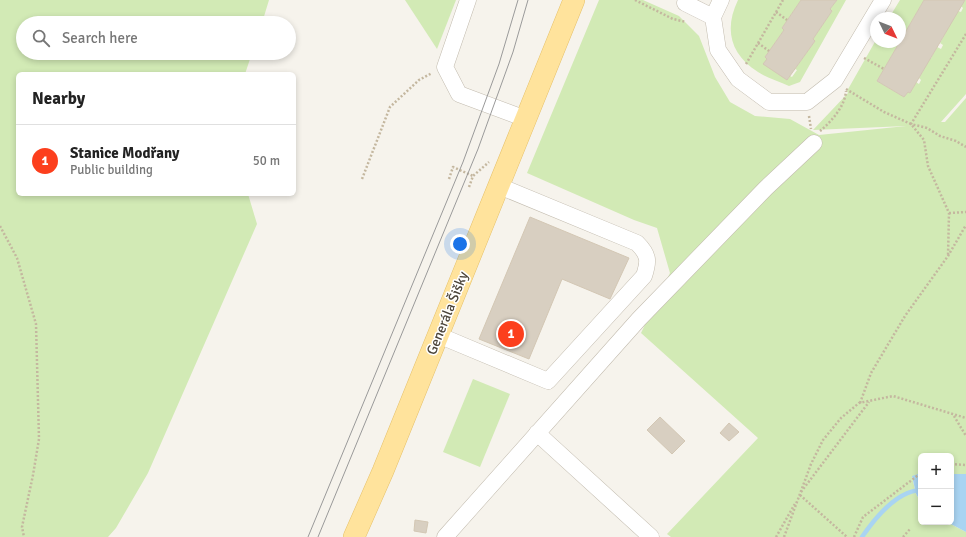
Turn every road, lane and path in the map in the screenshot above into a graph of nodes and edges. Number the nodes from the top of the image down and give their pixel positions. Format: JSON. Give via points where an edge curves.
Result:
{"nodes":[{"id":1,"x":468,"y":0,"type":"edge"},
{"id":2,"x":574,"y":0,"type":"edge"},
{"id":3,"x":635,"y":0,"type":"edge"},
{"id":4,"x":721,"y":0,"type":"edge"},
{"id":5,"x":783,"y":0,"type":"edge"},
{"id":6,"x":883,"y":0,"type":"edge"},
{"id":7,"x":685,"y":3,"type":"dead end"},
{"id":8,"x":776,"y":12,"type":"junction"},
{"id":9,"x":711,"y":17,"type":"junction"},
{"id":10,"x":787,"y":20,"type":"dead end"},
{"id":11,"x":966,"y":34,"type":"edge"},
{"id":12,"x":758,"y":43,"type":"junction"},
{"id":13,"x":769,"y":51,"type":"dead end"},
{"id":14,"x":864,"y":58,"type":"dead end"},
{"id":15,"x":445,"y":67,"type":"junction"},
{"id":16,"x":744,"y":68,"type":"dead end"},
{"id":17,"x":884,"y":69,"type":"dead end"},
{"id":18,"x":841,"y":84,"type":"junction"},
{"id":19,"x":807,"y":102,"type":"junction"},
{"id":20,"x":526,"y":119,"type":"junction"},
{"id":21,"x":911,"y":124,"type":"junction"},
{"id":22,"x":814,"y":143,"type":"junction"},
{"id":23,"x":966,"y":147,"type":"edge"},
{"id":24,"x":474,"y":176,"type":"dead end"},
{"id":25,"x":362,"y":179,"type":"dead end"},
{"id":26,"x":449,"y":179,"type":"dead end"},
{"id":27,"x":499,"y":186,"type":"junction"},
{"id":28,"x":966,"y":212,"type":"edge"},
{"id":29,"x":950,"y":214,"type":"junction"},
{"id":30,"x":966,"y":225,"type":"edge"},
{"id":31,"x":0,"y":226,"type":"edge"},
{"id":32,"x":948,"y":256,"type":"junction"},
{"id":33,"x":438,"y":335,"type":"junction"},
{"id":34,"x":869,"y":401,"type":"junction"},
{"id":35,"x":859,"y":404,"type":"junction"},
{"id":36,"x":954,"y":416,"type":"junction"},
{"id":37,"x":966,"y":418,"type":"edge"},
{"id":38,"x":537,"y":433,"type":"junction"},
{"id":39,"x":966,"y":436,"type":"edge"},
{"id":40,"x":954,"y":464,"type":"edge"},
{"id":41,"x":966,"y":465,"type":"edge"},
{"id":42,"x":918,"y":475,"type":"edge"},
{"id":43,"x":800,"y":495,"type":"junction"},
{"id":44,"x":910,"y":529,"type":"dead end"},
{"id":45,"x":24,"y":537,"type":"edge"},
{"id":46,"x":354,"y":537,"type":"edge"},
{"id":47,"x":445,"y":537,"type":"edge"},
{"id":48,"x":651,"y":537,"type":"edge"},
{"id":49,"x":776,"y":537,"type":"edge"},
{"id":50,"x":784,"y":537,"type":"edge"},
{"id":51,"x":847,"y":537,"type":"edge"},
{"id":52,"x":854,"y":537,"type":"edge"},
{"id":53,"x":903,"y":537,"type":"edge"}],
"edges":[{"from":1,"to":15,"type":"street"},
{"from":2,"to":20,"type":"main road","name":"Generála Šišky"},
{"from":3,"to":9,"type":"path","via":[[673,19],[693,24]]},
{"from":4,"to":9,"type":"street"},
{"from":5,"to":8,"type":"path"},
{"from":6,"to":18,"type":"street"},
{"from":7,"to":9,"type":"street"},
{"from":8,"to":10,"type":"path"},
{"from":8,"to":12,"type":"path"},
{"from":9,"to":19,"type":"street","via":[[718,50],[738,79],[769,102]]},
{"from":11,"to":21,"type":"path"},
{"from":12,"to":13,"type":"path"},
{"from":12,"to":16,"type":"path"},
{"from":14,"to":17,"type":"path"},
{"from":15,"to":20,"type":"street","via":[[459,94]]},
{"from":15,"to":25,"type":"path","via":[[419,80],[390,107]]},
{"from":18,"to":19,"type":"street"},
{"from":18,"to":21,"type":"path","via":[[884,112]]},
{"from":18,"to":22,"type":"path","via":[[846,96],[827,125],[818,132]]},
{"from":19,"to":22,"type":"path"},
{"from":20,"to":27,"type":"main road","name":"Generála Šišky"},
{"from":21,"to":23,"type":"path","via":[[956,140]]},
{"from":21,"to":29,"type":"path","via":[[924,140],[928,166]]},
{"from":22,"to":38,"type":"street","via":[[766,188],[638,319]]},
{"from":24,"to":26,"type":"path","via":[[453,167]]},
{"from":27,"to":33,"type":"main road","name":"Generála Šišky"},
{"from":27,"to":33,"type":"street","via":[[638,243],[645,251],[648,264],[644,276],[548,381]]},
{"from":28,"to":29,"type":"path"},
{"from":29,"to":32,"type":"path"},
{"from":30,"to":32,"type":"path"},
{"from":31,"to":45,"type":"path","via":[[16,258],[36,324],[39,438],[22,527]]},
{"from":32,"to":35,"type":"path","via":[[905,316],[874,366]]},
{"from":33,"to":46,"type":"main road","name":"Generála Šišky"},
{"from":34,"to":35,"type":"path"},
{"from":34,"to":36,"type":"path","via":[[893,396]]},
{"from":34,"to":43,"type":"path"},
{"from":35,"to":43,"type":"path","via":[[841,418],[823,440]]},
{"from":36,"to":37,"type":"path"},
{"from":36,"to":39,"type":"path"},
{"from":38,"to":47,"type":"street"},
{"from":38,"to":48,"type":"street"},
{"from":40,"to":41,"type":"path"},
{"from":42,"to":52,"type":"path","via":[[863,517]]},
{"from":43,"to":49,"type":"path"},
{"from":43,"to":50,"type":"path"},
{"from":43,"to":51,"type":"path"},
{"from":44,"to":53,"type":"path"}]}
